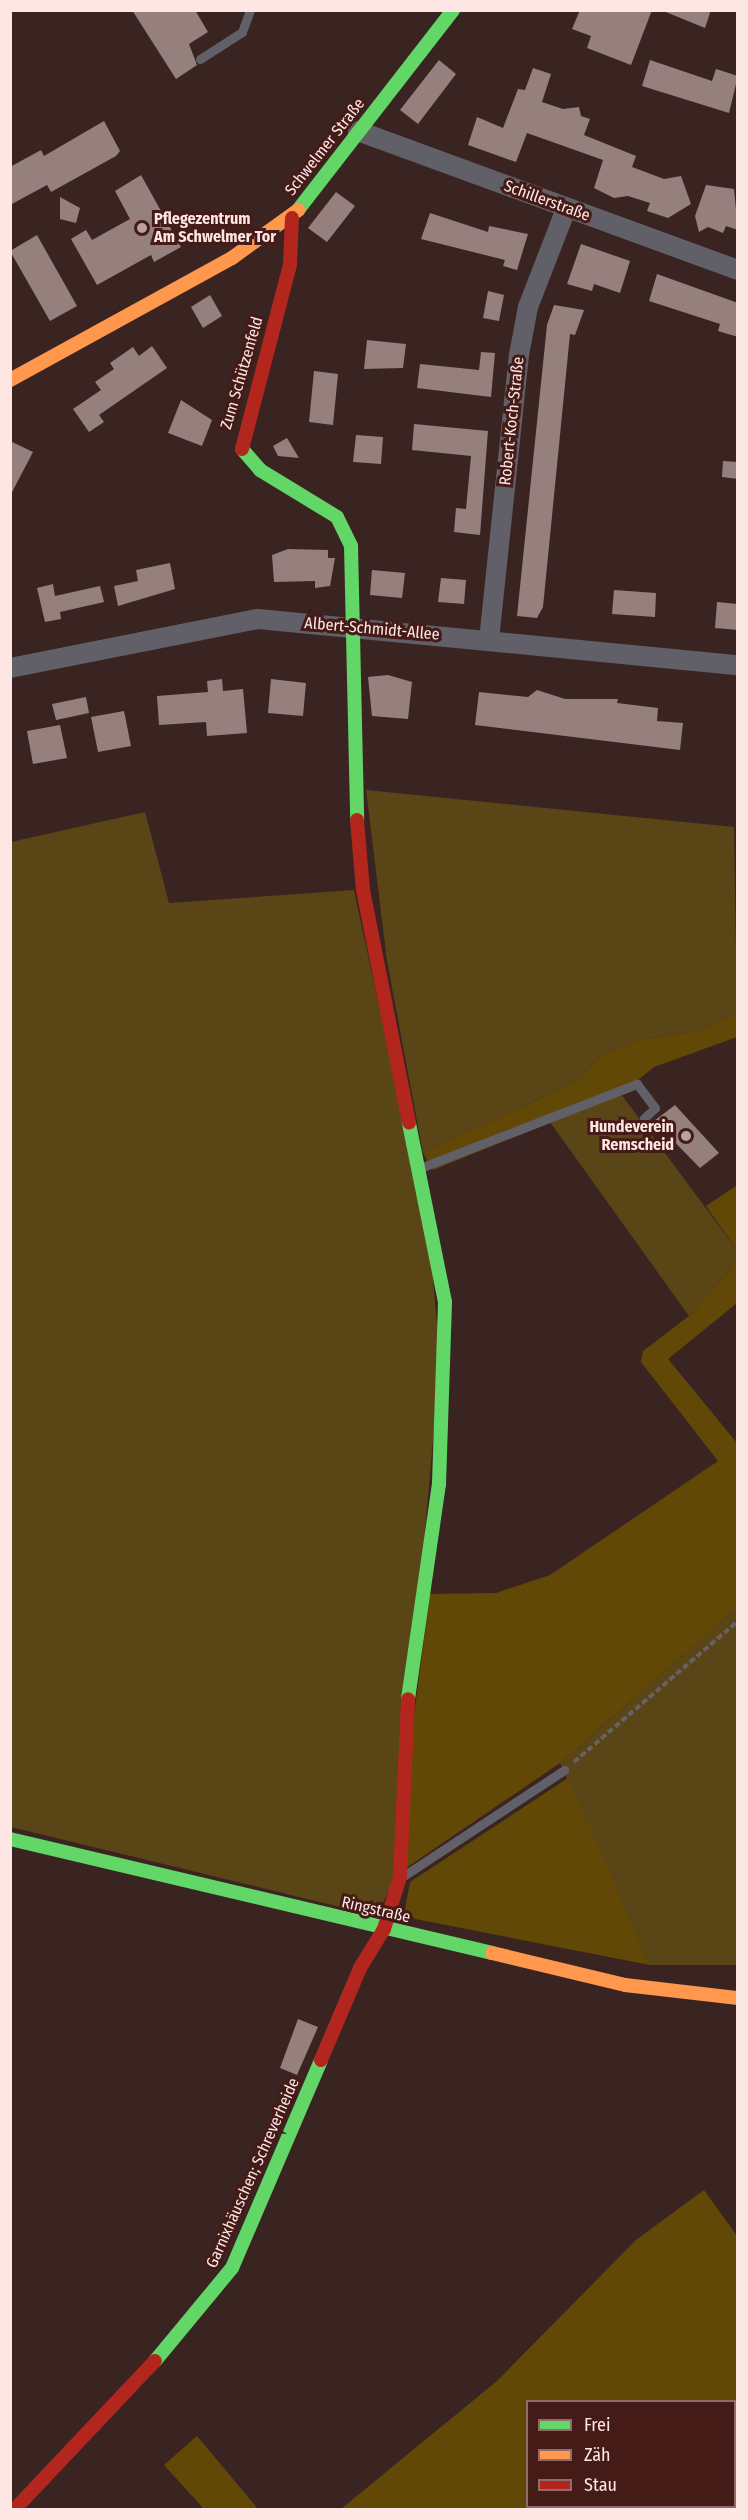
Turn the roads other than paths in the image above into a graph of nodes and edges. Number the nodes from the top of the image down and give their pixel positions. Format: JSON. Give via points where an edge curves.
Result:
{"nodes":[{"id":1,"x":250,"y":10,"type":"edge"},
{"id":2,"x":453,"y":10,"type":"edge"},
{"id":3,"x":200,"y":60,"type":"dead end"},
{"id":4,"x":358,"y":131,"type":"junction"},
{"id":5,"x":566,"y":209,"type":"junction"},
{"id":6,"x":292,"y":218,"type":"junction"},
{"id":7,"x":738,"y":270,"type":"edge"},
{"id":8,"x":10,"y":380,"type":"edge"},
{"id":9,"x":354,"y":628,"type":"junction"},
{"id":10,"x":489,"y":640,"type":"junction"},
{"id":11,"x":738,"y":664,"type":"edge"},
{"id":12,"x":10,"y":668,"type":"edge"},
{"id":13,"x":644,"y":1118,"type":"dead end"},
{"id":14,"x":418,"y":1169,"type":"junction"},
{"id":15,"x":564,"y":1770,"type":"road end"},
{"id":16,"x":10,"y":1839,"type":"edge"},
{"id":17,"x":400,"y":1877,"type":"junction"},
{"id":18,"x":384,"y":1929,"type":"junction"},
{"id":19,"x":738,"y":1998,"type":"edge"},
{"id":20,"x":15,"y":2510,"type":"edge"}],
"edges":[{"from":1,"to":3,"type":"lane","via":[[242,32]]},
{"from":2,"to":4,"type":"street","name":"Schwelmer Straße"},
{"from":4,"to":5,"type":"street","name":"Schillerstraße"},
{"from":4,"to":6,"type":"street","name":"Schwelmer Straße"},
{"from":5,"to":7,"type":"street","name":"Schillerstraße"},
{"from":5,"to":10,"type":"street","name":"Robert-Koch-Straße","via":[[528,307],[519,355]]},
{"from":6,"to":8,"type":"street","name":"Schwelmer Straße","via":[[232,258]]},
{"from":6,"to":9,"type":"street","name":"Zum Schützenfeld","via":[[290,265],[238,445],[260,470],[337,517],[351,546]]},
{"from":9,"to":10,"type":"street","name":"Albert-Schmidt-Allee"},
{"from":9,"to":12,"type":"street","name":"Albert-Schmidt-Allee","via":[[230,621]]},
{"from":9,"to":14,"type":"street","name":"Garnixhäuschen; Schreverheide","via":[[353,782],[363,890]]},
{"from":10,"to":11,"type":"street","name":"Albert-Schmidt-Allee"},
{"from":13,"to":14,"type":"lane","via":[[655,1108],[637,1084]]},
{"from":14,"to":17,"type":"street","name":"Garnixhäuschen; Schreverheide","via":[[441,1268],[445,1357],[439,1484],[405,1719]]},
{"from":15,"to":17,"type":"lane"},
{"from":16,"to":18,"type":"street","name":"Ringstraße"},
{"from":17,"to":18,"type":"street","name":"Garnixhäuschen; Schreverheide"},
{"from":18,"to":19,"type":"street","name":"Ringstraße","via":[[625,1985]]},
{"from":18,"to":20,"type":"street","name":"Garnixhäuschen; Schreverheide","via":[[360,1968],[232,2268],[194,2320]]}]}
